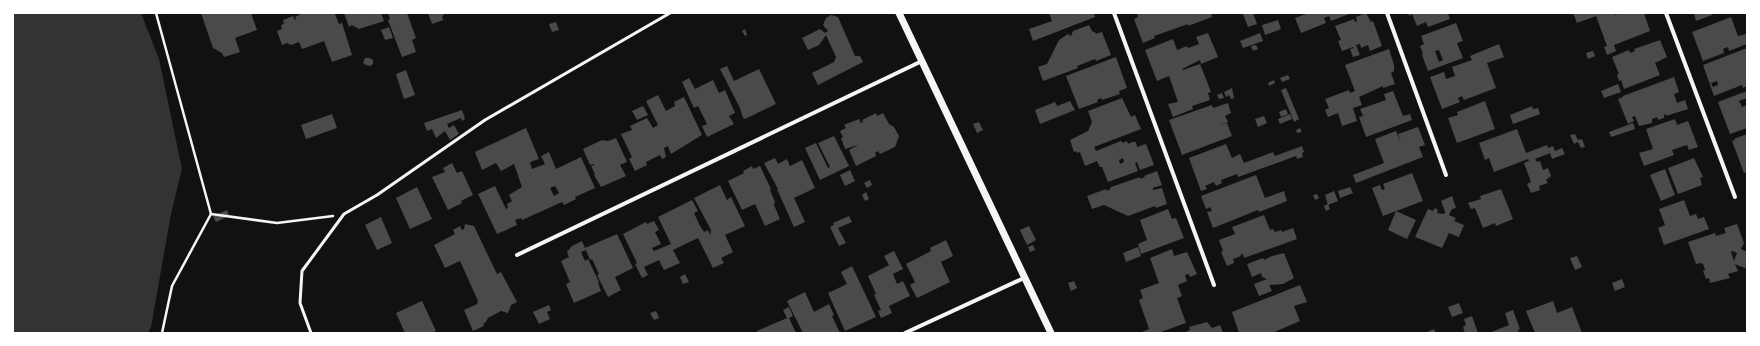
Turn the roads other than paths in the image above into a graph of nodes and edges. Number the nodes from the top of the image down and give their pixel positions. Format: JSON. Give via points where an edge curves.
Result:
{"nodes":[{"id":1,"x":670,"y":13,"type":"edge"},
{"id":2,"x":899,"y":13,"type":"edge"},
{"id":3,"x":1114,"y":13,"type":"edge"},
{"id":4,"x":1387,"y":13,"type":"edge"},
{"id":5,"x":1666,"y":13,"type":"edge"},
{"id":6,"x":922,"y":61,"type":"junction"},
{"id":7,"x":1446,"y":175,"type":"dead end"},
{"id":8,"x":1735,"y":197,"type":"dead end"},
{"id":9,"x":517,"y":255,"type":"dead end"},
{"id":10,"x":1024,"y":278,"type":"junction"},
{"id":11,"x":1214,"y":285,"type":"dead end"},
{"id":12,"x":311,"y":333,"type":"edge"},
{"id":13,"x":904,"y":333,"type":"edge"},
{"id":14,"x":1051,"y":333,"type":"edge"}],
"edges":[{"from":1,"to":12,"type":"lane","via":[[485,120],[377,195],[344,214],[302,271],[300,303]]},
{"from":2,"to":6,"type":"street"},
{"from":3,"to":11,"type":"street"},
{"from":4,"to":7,"type":"street"},
{"from":5,"to":8,"type":"street"},
{"from":6,"to":9,"type":"street"},
{"from":6,"to":10,"type":"street"},
{"from":10,"to":13,"type":"street"},
{"from":10,"to":14,"type":"street"}]}
